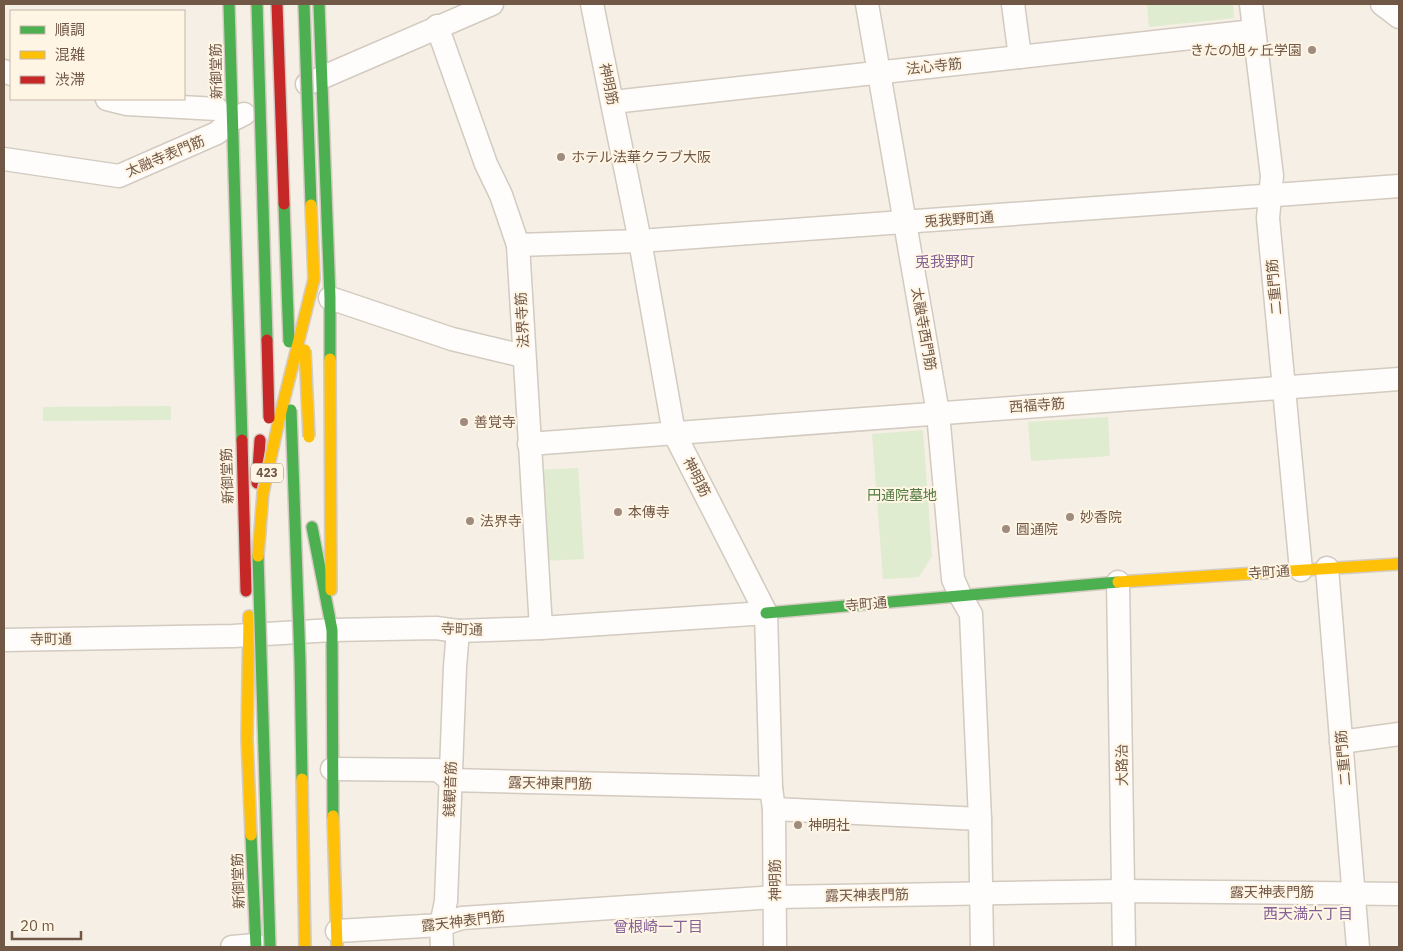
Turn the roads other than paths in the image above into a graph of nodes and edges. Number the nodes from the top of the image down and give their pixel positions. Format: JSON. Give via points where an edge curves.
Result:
{"nodes":[{"id":1,"x":229,"y":4,"type":"edge"},
{"id":2,"x":257,"y":4,"type":"edge"},
{"id":3,"x":277,"y":4,"type":"edge"},
{"id":4,"x":293,"y":4,"type":"edge"},
{"id":5,"x":304,"y":4,"type":"edge"},
{"id":6,"x":319,"y":4,"type":"edge"},
{"id":7,"x":492,"y":4,"type":"edge"},
{"id":8,"x":592,"y":4,"type":"edge"},
{"id":9,"x":867,"y":4,"type":"edge"},
{"id":10,"x":1013,"y":4,"type":"edge"},
{"id":11,"x":1251,"y":4,"type":"edge"},
{"id":12,"x":1382,"y":4,"type":"edge"},
{"id":13,"x":1399,"y":17,"type":"edge"},
{"id":14,"x":438,"y":26,"type":"junction"},
{"id":15,"x":1254,"y":31,"type":"junction"},
{"id":16,"x":1020,"y":56,"type":"junction"},
{"id":17,"x":878,"y":71,"type":"junction"},
{"id":18,"x":321,"y":78,"type":"junction"},
{"id":19,"x":111,"y":100,"type":"edge"},
{"id":20,"x":246,"y":101,"type":"dead end"},
{"id":21,"x":613,"y":102,"type":"junction"},
{"id":22,"x":232,"y":117,"type":"junction"},
{"id":23,"x":4,"y":160,"type":"edge"},
{"id":24,"x":1399,"y":186,"type":"edge"},
{"id":25,"x":1271,"y":196,"type":"junction"},
{"id":26,"x":906,"y":223,"type":"junction"},
{"id":27,"x":640,"y":241,"type":"junction"},
{"id":28,"x":518,"y":245,"type":"junction"},
{"id":29,"x":330,"y":298,"type":"junction"},
{"id":30,"x":254,"y":300,"type":"dead end"},
{"id":31,"x":524,"y":356,"type":"junction"},
{"id":32,"x":1399,"y":379,"type":"edge"},
{"id":33,"x":1284,"y":387,"type":"junction"},
{"id":34,"x":938,"y":412,"type":"junction"},
{"id":35,"x":674,"y":433,"type":"junction"},
{"id":36,"x":529,"y":444,"type":"junction"},
{"id":37,"x":309,"y":448,"type":"dead end"},
{"id":38,"x":272,"y":520,"type":"dead end"},
{"id":39,"x":312,"y":522,"type":"dead end"},
{"id":40,"x":1399,"y":564,"type":"edge"},
{"id":41,"x":1327,"y":568,"type":"junction"},
{"id":42,"x":1301,"y":570,"type":"junction"},
{"id":43,"x":1118,"y":582,"type":"junction"},
{"id":44,"x":960,"y":596,"type":"junction"},
{"id":45,"x":766,"y":613,"type":"junction"},
{"id":46,"x":275,"y":620,"type":"dead end"},
{"id":47,"x":541,"y":628,"type":"junction"},
{"id":48,"x":332,"y":630,"type":"junction"},
{"id":49,"x":458,"y":631,"type":"junction"},
{"id":50,"x":248,"y":635,"type":"junction"},
{"id":51,"x":4,"y":640,"type":"edge"},
{"id":52,"x":276,"y":649,"type":"dead end"},
{"id":53,"x":1399,"y":734,"type":"edge"},
{"id":54,"x":1341,"y":742,"type":"junction"},
{"id":55,"x":332,"y":768,"type":"junction"},
{"id":56,"x":450,"y":780,"type":"junction"},
{"id":57,"x":772,"y":798,"type":"junction"},
{"id":58,"x":980,"y":819,"type":"junction"},
{"id":59,"x":1124,"y":891,"type":"junction"},
{"id":60,"x":1353,"y":892,"type":"junction"},
{"id":61,"x":982,"y":894,"type":"junction"},
{"id":62,"x":1399,"y":894,"type":"edge"},
{"id":63,"x":775,"y":897,"type":"junction"},
{"id":64,"x":441,"y":925,"type":"junction"},
{"id":65,"x":337,"y":939,"type":"edge"},
{"id":66,"x":261,"y":946,"type":"edge"},
{"id":67,"x":232,"y":947,"type":"edge"},
{"id":68,"x":305,"y":947,"type":"edge"},
{"id":69,"x":442,"y":947,"type":"edge"},
{"id":70,"x":775,"y":947,"type":"edge"},
{"id":71,"x":982,"y":947,"type":"edge"},
{"id":72,"x":1124,"y":947,"type":"edge"},
{"id":73,"x":1358,"y":947,"type":"edge"}],
"edges":[{"from":1,"to":22,"type":"main road","name":"新御堂筋"},
{"from":2,"to":38,"type":"main road","number":"423","bridge":true},
{"from":3,"to":68,"type":"main road","number":"423","bridge":true,"via":[[300,661]]},
{"from":4,"to":37,"type":"main road","bridge":true},
{"from":5,"to":66,"type":"main road","number":"423","bridge":true,"via":[[314,279],[263,493],[258,555]]},
{"from":6,"to":18,"type":"main road"},
{"from":7,"to":14,"type":"street"},
{"from":8,"to":21,"type":"street","name":"神明筋"},
{"from":9,"to":17,"type":"street","name":"太融寺西門筋"},
{"from":10,"to":16,"type":"street"},
{"from":11,"to":15,"type":"street","name":"二重門筋"},
{"from":12,"to":13,"type":"street"},
{"from":14,"to":18,"type":"street"},
{"from":14,"to":28,"type":"street","name":"法界寺筋"},
{"from":15,"to":16,"type":"street","name":"法心寺筋"},
{"from":15,"to":25,"type":"street","name":"二重門筋","via":[[1272,176]]},
{"from":16,"to":17,"type":"street","name":"法心寺筋"},
{"from":17,"to":21,"type":"street","name":"法心寺筋"},
{"from":17,"to":26,"type":"street","name":"太融寺西門筋"},
{"from":18,"to":22,"type":"street","name":"太融寺表門筋"},
{"from":18,"to":29,"type":"main road"},
{"from":19,"to":22,"type":"street"},
{"from":20,"to":22,"type":"main road"},
{"from":21,"to":27,"type":"street","name":"神明筋"},
{"from":22,"to":23,"type":"street","name":"太融寺表門筋","via":[[217,133],[119,176]]},
{"from":22,"to":50,"type":"main road","name":"新御堂筋"},
{"from":24,"to":25,"type":"street","name":"兎我野町通"},
{"from":25,"to":26,"type":"street","name":"兎我野町通"},
{"from":25,"to":33,"type":"street","name":"二重門筋","via":[[1268,218]]},
{"from":26,"to":27,"type":"street","name":"兎我野町通"},
{"from":26,"to":34,"type":"street","name":"太融寺西門筋"},
{"from":27,"to":28,"type":"street","name":"兎我野町通"},
{"from":27,"to":35,"type":"street","name":"神明筋"},
{"from":28,"to":31,"type":"street","name":"法界寺筋"},
{"from":29,"to":31,"type":"street","via":[[452,339]]},
{"from":29,"to":48,"type":"main road"},
{"from":30,"to":50,"type":"main road","via":[[259,430]]},
{"from":31,"to":36,"type":"street","name":"法界寺筋"},
{"from":32,"to":33,"type":"street","name":"西福寺筋"},
{"from":33,"to":34,"type":"street","name":"西福寺筋"},
{"from":33,"to":42,"type":"street","name":"二重門筋"},
{"from":34,"to":35,"type":"street","name":"西福寺筋"},
{"from":34,"to":44,"type":"street","name":"太融寺西門筋","via":[[953,579]]},
{"from":35,"to":36,"type":"street","name":"西福寺筋"},
{"from":35,"to":45,"type":"street","name":"神明筋"},
{"from":36,"to":47,"type":"street","name":"法界寺筋"},
{"from":39,"to":48,"type":"main road"},
{"from":40,"to":41,"type":"main road","name":"寺町通"},
{"from":41,"to":42,"type":"main road","name":"寺町通"},
{"from":41,"to":54,"type":"street","name":"二重門筋"},
{"from":42,"to":43,"type":"main road","name":"寺町通"},
{"from":43,"to":44,"type":"main road","name":"寺町通"},
{"from":43,"to":59,"type":"street","name":"大路治"},
{"from":44,"to":45,"type":"main road","name":"寺町通"},
{"from":44,"to":58,"type":"street","name":"太融寺西門筋","via":[[971,614]]},
{"from":45,"to":47,"type":"street","name":"寺町通"},
{"from":45,"to":57,"type":"street","name":"神明筋"},
{"from":46,"to":52,"type":"main road"},
{"from":47,"to":49,"type":"street","name":"寺町通"},
{"from":48,"to":49,"type":"street","name":"寺町通","via":[[436,628]]},
{"from":48,"to":50,"type":"street","name":"寺町通"},
{"from":48,"to":55,"type":"main road"},
{"from":49,"to":56,"type":"street","name":"銭観音筋"},
{"from":50,"to":51,"type":"street","name":"寺町通"},
{"from":50,"to":66,"type":"main road","name":"新御堂筋","via":[[248,739]]},
{"from":53,"to":54,"type":"street"},
{"from":54,"to":60,"type":"street","name":"二重門筋"},
{"from":55,"to":56,"type":"street","name":"露天神東門筋","via":[[438,770]]},
{"from":55,"to":65,"type":"main road"},
{"from":56,"to":57,"type":"street","name":"露天神東門筋"},
{"from":56,"to":64,"type":"street","name":"銭観音筋","via":[[446,901]]},
{"from":57,"to":58,"type":"street","name":"露天神東門筋"},
{"from":57,"to":63,"type":"street","name":"神明筋"},
{"from":58,"to":61,"type":"street","name":"太融寺西門筋"},
{"from":59,"to":60,"type":"street","name":"露天神表門筋"},
{"from":59,"to":61,"type":"street","name":"露天神表門筋"},
{"from":59,"to":72,"type":"street","name":"大路治"},
{"from":60,"to":62,"type":"street","name":"露天神表門筋"},
{"from":60,"to":73,"type":"street","name":"二重門筋"},
{"from":61,"to":63,"type":"street","name":"露天神表門筋"},
{"from":61,"to":71,"type":"street","name":"太融寺西門筋"},
{"from":63,"to":64,"type":"street","name":"露天神表門筋","via":[[462,918]]},
{"from":63,"to":70,"type":"street","name":"神明筋"},
{"from":64,"to":65,"type":"street","name":"露天神表門筋"},
{"from":64,"to":69,"type":"street","name":"銭観音筋"},
{"from":66,"to":67,"type":"street"}]}
